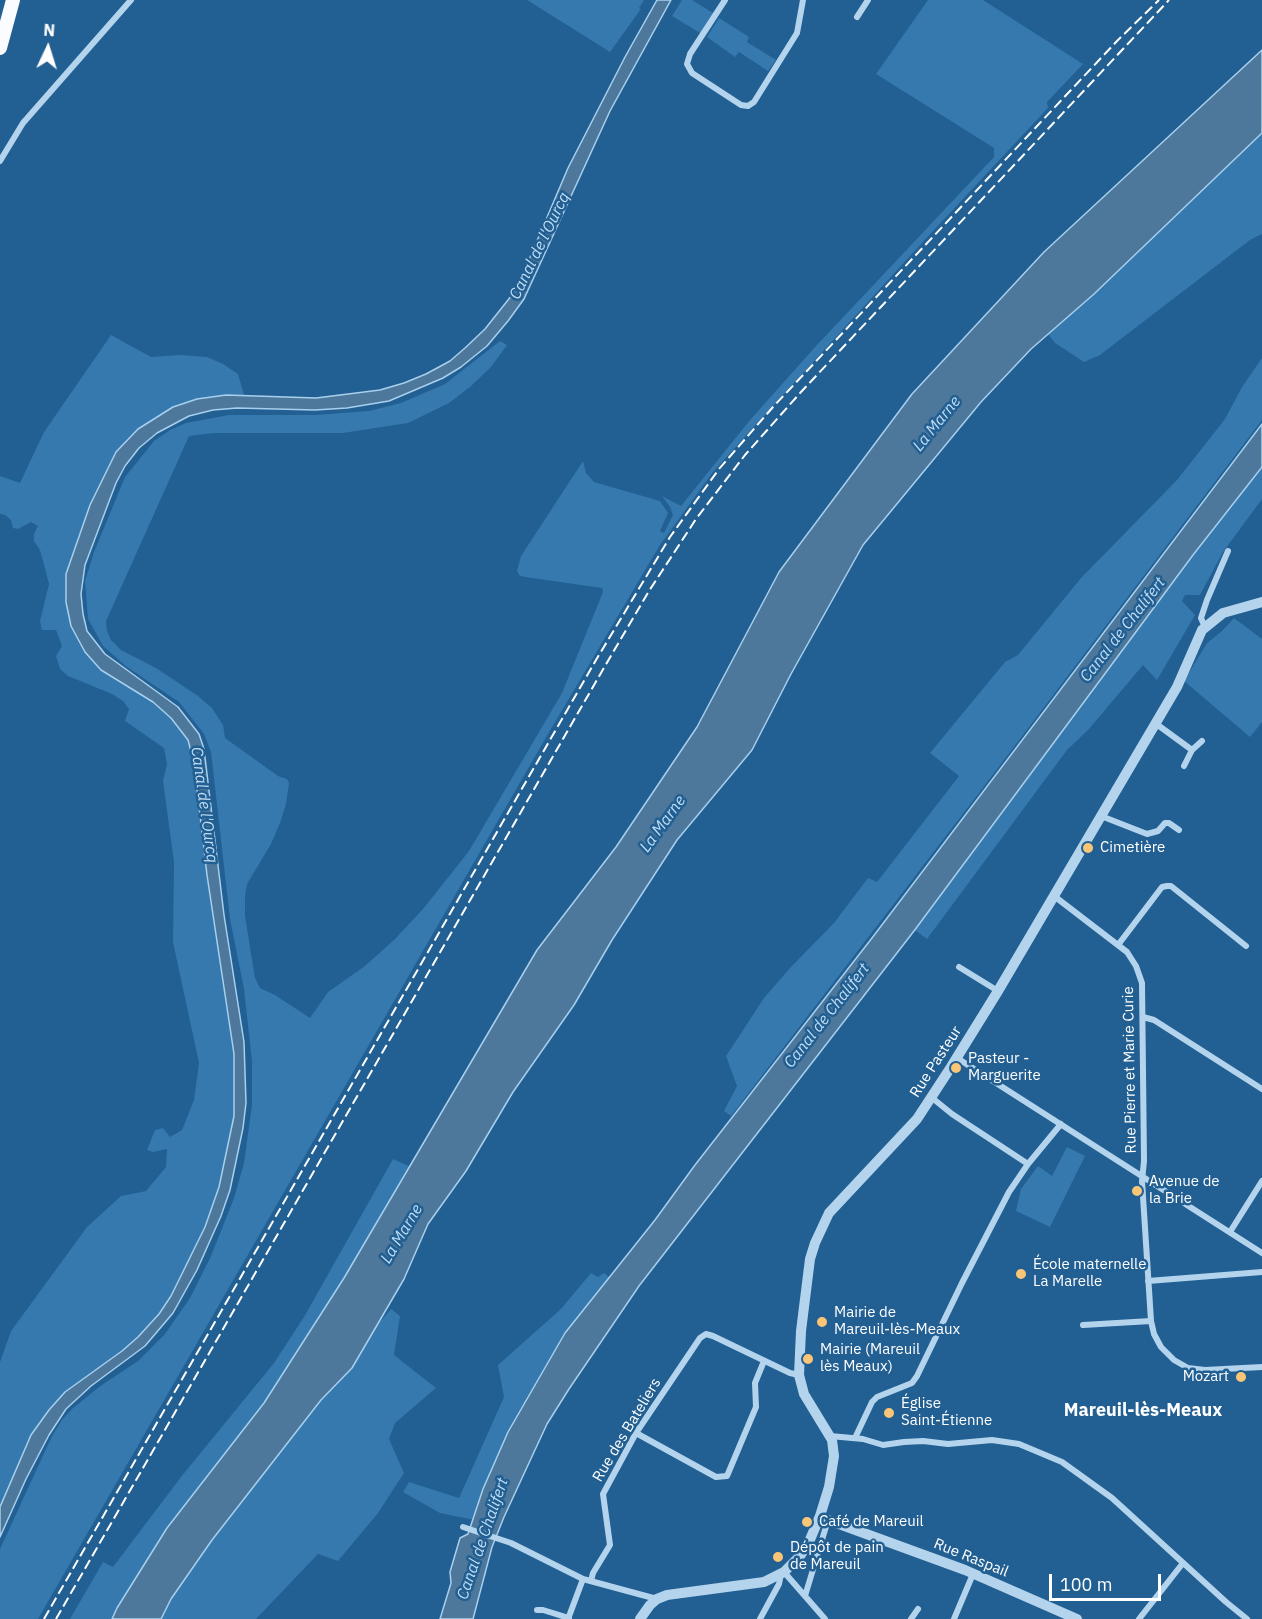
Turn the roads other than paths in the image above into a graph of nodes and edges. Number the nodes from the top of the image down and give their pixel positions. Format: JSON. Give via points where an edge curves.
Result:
{"nodes":[{"id":1,"x":12,"y":0,"type":"edge"},
{"id":2,"x":131,"y":0,"type":"edge"},
{"id":3,"x":725,"y":0,"type":"edge"},
{"id":4,"x":803,"y":0,"type":"edge"},
{"id":5,"x":868,"y":0,"type":"edge"},
{"id":6,"x":857,"y":17,"type":"dead end"},
{"id":7,"x":0,"y":36,"type":"edge"},
{"id":8,"x":0,"y":48,"type":"edge"},
{"id":9,"x":0,"y":161,"type":"edge"},
{"id":10,"x":1228,"y":551,"type":"dead end"},
{"id":11,"x":1262,"y":602,"type":"edge"},
{"id":12,"x":1205,"y":627,"type":"junction"},
{"id":13,"x":1155,"y":723,"type":"junction"},
{"id":14,"x":1202,"y":741,"type":"dead end"},
{"id":15,"x":1192,"y":750,"type":"junction"},
{"id":16,"x":1184,"y":766,"type":"dead end"},
{"id":17,"x":1101,"y":816,"type":"junction"},
{"id":18,"x":1179,"y":830,"type":"dead end"},
{"id":19,"x":1054,"y":896,"type":"junction"},
{"id":20,"x":1118,"y":945,"type":"junction"},
{"id":21,"x":1246,"y":946,"type":"dead end"},
{"id":22,"x":959,"y":966,"type":"dead end"},
{"id":23,"x":998,"y":991,"type":"junction"},
{"id":24,"x":1143,"y":1017,"type":"junction"},
{"id":25,"x":957,"y":1058,"type":"junction"},
{"id":26,"x":1262,"y":1089,"type":"edge"},
{"id":27,"x":931,"y":1097,"type":"junction"},
{"id":28,"x":1061,"y":1124,"type":"junction"},
{"id":29,"x":1028,"y":1164,"type":"junction"},
{"id":30,"x":1142,"y":1175,"type":"junction"},
{"id":31,"x":1262,"y":1181,"type":"edge"},
{"id":32,"x":1230,"y":1232,"type":"junction"},
{"id":33,"x":1262,"y":1253,"type":"edge"},
{"id":34,"x":1262,"y":1272,"type":"edge"},
{"id":35,"x":1148,"y":1281,"type":"junction"},
{"id":36,"x":1151,"y":1321,"type":"junction"},
{"id":37,"x":1083,"y":1325,"type":"dead end"},
{"id":38,"x":764,"y":1361,"type":"junction"},
{"id":39,"x":1262,"y":1367,"type":"edge"},
{"id":40,"x":799,"y":1375,"type":"junction"},
{"id":41,"x":636,"y":1433,"type":"junction"},
{"id":42,"x":830,"y":1436,"type":"junction"},
{"id":43,"x":855,"y":1438,"type":"junction"},
{"id":44,"x":824,"y":1518,"type":"junction"},
{"id":45,"x":463,"y":1527,"type":"dead end"},
{"id":46,"x":1183,"y":1563,"type":"junction"},
{"id":47,"x":783,"y":1573,"type":"junction"},
{"id":48,"x":973,"y":1574,"type":"junction"},
{"id":49,"x":583,"y":1579,"type":"junction"},
{"id":50,"x":591,"y":1581,"type":"junction"},
{"id":51,"x":805,"y":1596,"type":"junction"},
{"id":52,"x":657,"y":1599,"type":"junction"},
{"id":53,"x":918,"y":1609,"type":"dead end"},
{"id":54,"x":537,"y":1610,"type":"dead end"},
{"id":55,"x":569,"y":1618,"type":"edge"},
{"id":56,"x":640,"y":1619,"type":"edge"},
{"id":57,"x":760,"y":1619,"type":"edge"},
{"id":58,"x":825,"y":1619,"type":"edge"},
{"id":59,"x":911,"y":1619,"type":"edge"},
{"id":60,"x":954,"y":1619,"type":"edge"},
{"id":61,"x":1077,"y":1619,"type":"edge"},
{"id":62,"x":1139,"y":1619,"type":"edge"},
{"id":63,"x":1247,"y":1619,"type":"edge"}],
"edges":[{"from":1,"to":7,"type":"main road"},
{"from":1,"to":8,"type":"main road"},
{"from":2,"to":9,"type":"street","via":[[23,123]]},
{"from":3,"to":4,"type":"street","via":[[687,64],[692,73],[748,106],[797,33]]},
{"from":5,"to":6,"type":"street"},
{"from":10,"to":12,"type":"street","via":[[1207,600],[1202,618]]},
{"from":11,"to":12,"type":"street","name":"Rue Pasteur","via":[[1223,613]]},
{"from":12,"to":13,"type":"street","name":"Rue Pasteur"},
{"from":13,"to":15,"type":"street"},
{"from":13,"to":17,"type":"street","name":"Rue Pasteur"},
{"from":14,"to":15,"type":"street"},
{"from":15,"to":16,"type":"street"},
{"from":17,"to":18,"type":"street","via":[[1147,834],[1158,831],[1165,823]]},
{"from":17,"to":19,"type":"street","name":"Rue Pasteur"},
{"from":19,"to":20,"type":"street","name":"Rue Pierre et Marie Curie"},
{"from":19,"to":23,"type":"street","name":"Rue Pasteur"},
{"from":20,"to":21,"type":"street","via":[[1162,887],[1171,886]]},
{"from":20,"to":24,"type":"street","name":"Rue Pierre et Marie Curie","via":[[1127,952],[1139,975]]},
{"from":22,"to":23,"type":"street"},
{"from":23,"to":25,"type":"street","name":"Rue Pasteur"},
{"from":24,"to":26,"type":"street","via":[[1154,1020]]},
{"from":24,"to":30,"type":"street","name":"Rue Pierre et Marie Curie"},
{"from":25,"to":27,"type":"street","name":"Rue Pasteur"},
{"from":25,"to":28,"type":"street"},
{"from":27,"to":29,"type":"street"},
{"from":27,"to":40,"type":"street","name":"Rue Pasteur","via":[[916,1119],[829,1213],[810,1259]]},
{"from":28,"to":29,"type":"street"},
{"from":28,"to":30,"type":"street"},
{"from":29,"to":43,"type":"street","via":[[1001,1207],[917,1376],[912,1383],[877,1397]]},
{"from":30,"to":32,"type":"street"},
{"from":30,"to":35,"type":"street"},
{"from":31,"to":32,"type":"street"},
{"from":32,"to":33,"type":"street"},
{"from":34,"to":35,"type":"street"},
{"from":35,"to":36,"type":"street"},
{"from":36,"to":37,"type":"street"},
{"from":36,"to":39,"type":"street","via":[[1161,1347],[1188,1368]]},
{"from":38,"to":40,"type":"street"},
{"from":38,"to":41,"type":"street","name":"Rue des Bateliers","via":[[706,1335],[700,1338]]},
{"from":38,"to":41,"type":"street","via":[[755,1383],[756,1407],[727,1476],[716,1477]]},
{"from":40,"to":42,"type":"street","via":[[804,1394]]},
{"from":41,"to":50,"type":"street","name":"Rue des Bateliers","via":[[603,1494],[610,1545]]},
{"from":42,"to":43,"type":"street"},
{"from":42,"to":44,"type":"street","via":[[834,1456]]},
{"from":43,"to":46,"type":"street","via":[[883,1445],[992,1440],[1019,1444],[1062,1462],[1093,1483]]},
{"from":44,"to":47,"type":"street","via":[[801,1556]]},
{"from":44,"to":48,"type":"street","name":"Rue Raspail"},
{"from":44,"to":51,"type":"street"},
{"from":45,"to":49,"type":"street","via":[[505,1541]]},
{"from":46,"to":62,"type":"street"},
{"from":46,"to":63,"type":"street"},
{"from":47,"to":51,"type":"street"},
{"from":47,"to":52,"type":"street","via":[[750,1585],[679,1592]]},
{"from":47,"to":57,"type":"street"},
{"from":48,"to":60,"type":"street"},
{"from":48,"to":61,"type":"street","name":"Rue Raspail"},
{"from":49,"to":50,"type":"street"},
{"from":49,"to":55,"type":"street"},
{"from":50,"to":52,"type":"street"},
{"from":51,"to":58,"type":"street"},
{"from":52,"to":56,"type":"street"},
{"from":53,"to":59,"type":"street"},
{"from":54,"to":55,"type":"street"}]}
